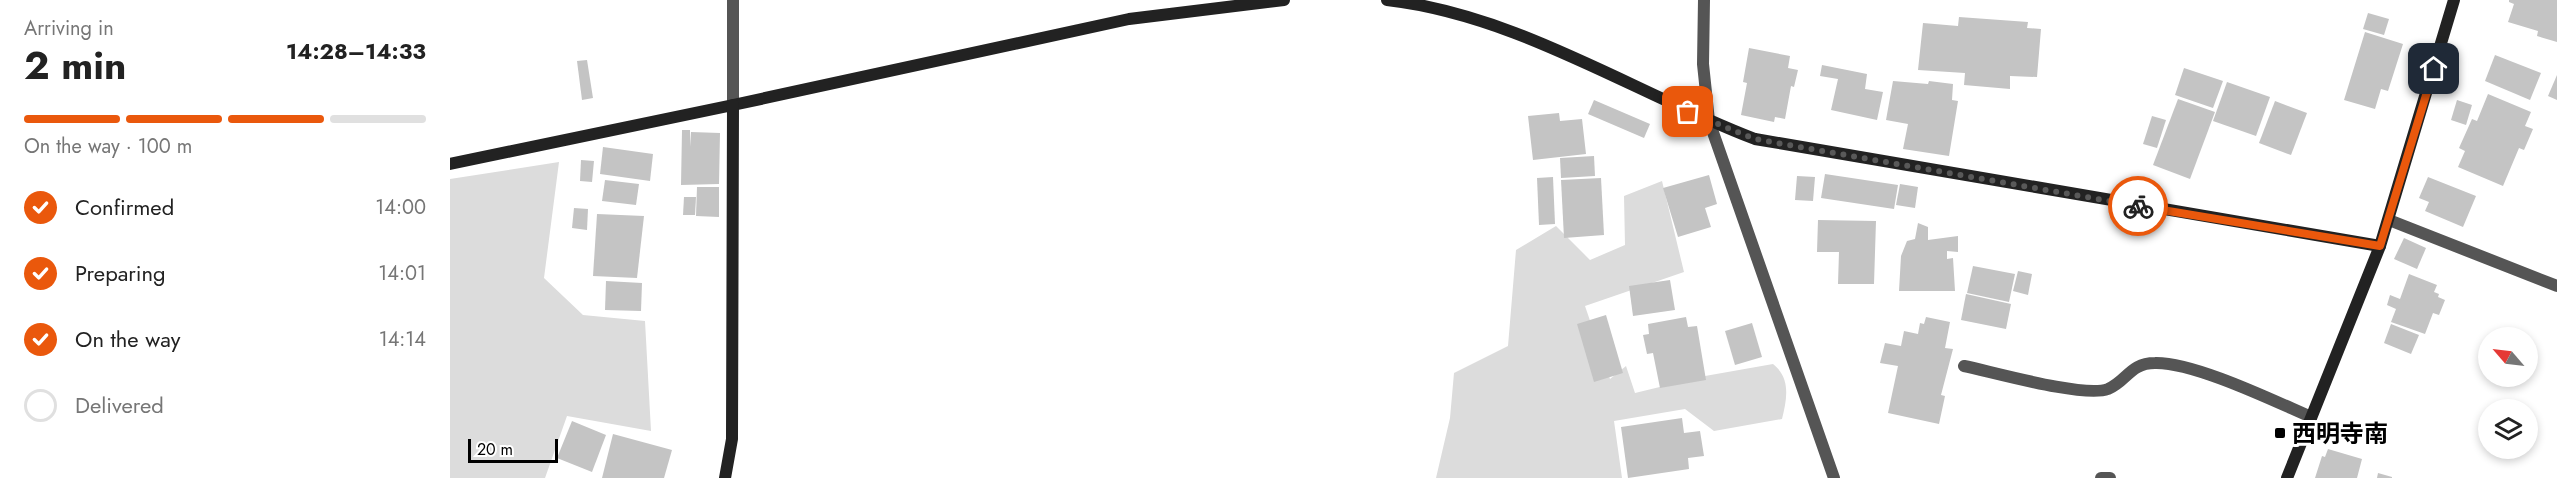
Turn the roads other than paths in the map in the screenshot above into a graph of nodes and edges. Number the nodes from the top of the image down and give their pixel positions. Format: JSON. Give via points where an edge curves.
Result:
{"nodes":[{"id":1,"x":733,"y":0,"type":"edge"},
{"id":2,"x":1284,"y":0,"type":"edge"},
{"id":3,"x":1393,"y":0,"type":"edge"},
{"id":4,"x":1704,"y":0,"type":"edge"},
{"id":5,"x":2454,"y":0,"type":"edge"},
{"id":6,"x":733,"y":105,"type":"junction"},
{"id":7,"x":1709,"y":121,"type":"junction"},
{"id":8,"x":450,"y":164,"type":"edge"},
{"id":9,"x":2389,"y":220,"type":"junction"},
{"id":10,"x":2380,"y":246,"type":"junction"},
{"id":11,"x":2557,"y":286,"type":"edge"},
{"id":12,"x":1964,"y":366,"type":"dead end"},
{"id":13,"x":2311,"y":417,"type":"junction"},
{"id":14,"x":725,"y":478,"type":"edge"},
{"id":15,"x":1834,"y":478,"type":"edge"},
{"id":16,"x":2102,"y":478,"type":"edge"},
{"id":17,"x":2110,"y":478,"type":"edge"},
{"id":18,"x":2287,"y":478,"type":"edge"}],
"edges":[{"from":1,"to":6,"type":"street"},
{"from":2,"to":6,"type":"street","via":[[1129,18]]},
{"from":3,"to":7,"type":"street","via":[[1475,20],[1539,43]]},
{"from":4,"to":7,"type":"street","via":[[1702,64]]},
{"from":5,"to":9,"type":"street"},
{"from":6,"to":8,"type":"street"},
{"from":6,"to":14,"type":"street","via":[[732,440]]},
{"from":7,"to":10,"type":"street","via":[[1755,139],[1803,149]]},
{"from":7,"to":15,"type":"street"},
{"from":9,"to":10,"type":"street"},
{"from":9,"to":11,"type":"street"},
{"from":10,"to":13,"type":"street"},
{"from":12,"to":13,"type":"street","via":[[2085,391],[2109,388],[2138,365],[2156,363],[2191,370]]},
{"from":13,"to":18,"type":"street"},
{"from":16,"to":17,"type":"street"}]}
